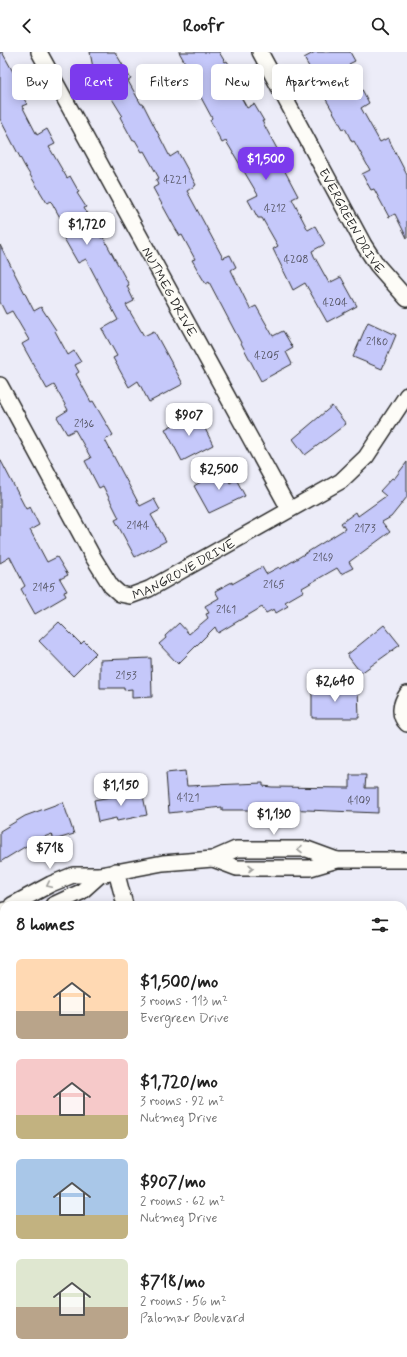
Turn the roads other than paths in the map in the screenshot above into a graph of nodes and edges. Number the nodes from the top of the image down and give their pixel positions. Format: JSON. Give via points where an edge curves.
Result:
{"nodes":[{"id":1,"x":40,"y":52,"type":"edge"},
{"id":2,"x":260,"y":52,"type":"edge"},
{"id":3,"x":407,"y":298,"type":"edge"},
{"id":4,"x":0,"y":384,"type":"edge"},
{"id":5,"x":407,"y":395,"type":"edge"},
{"id":6,"x":289,"y":509,"type":"junction"},
{"id":7,"x":407,"y":694,"type":"edge"},
{"id":8,"x":407,"y":724,"type":"edge"},
{"id":9,"x":407,"y":860,"type":"edge"},
{"id":10,"x":116,"y":871,"type":"junction"},
{"id":11,"x":100,"y":875,"type":"junction"},
{"id":12,"x":19,"y":901,"type":"edge"},
{"id":13,"x":62,"y":901,"type":"edge"},
{"id":14,"x":124,"y":901,"type":"edge"}],
"edges":[{"from":1,"to":6,"type":"street","name":"NUTMEG DRIVE"},
{"from":2,"to":3,"type":"street","name":"EVERGREEN DRIVE","via":[[364,245],[377,265]]},
{"from":4,"to":6,"type":"street","name":"MANGROVE DRIVE","via":[[93,557],[110,586],[120,594],[130,596],[149,589]]},
{"from":5,"to":6,"type":"street","name":"MANGROVE DRIVE","via":[[366,457],[353,470],[341,480]]},
{"from":7,"to":8,"type":"street","via":[[400,708],[401,716]]},
{"from":9,"to":10,"type":"street","via":[[337,860],[310,868],[237,868],[213,859],[163,863]]},
{"from":10,"to":11,"type":"street"},
{"from":10,"to":14,"type":"street"},
{"from":11,"to":12,"type":"street","one_way":true,"via":[[73,875]]},
{"from":11,"to":13,"type":"street","via":[[81,892]]}]}
